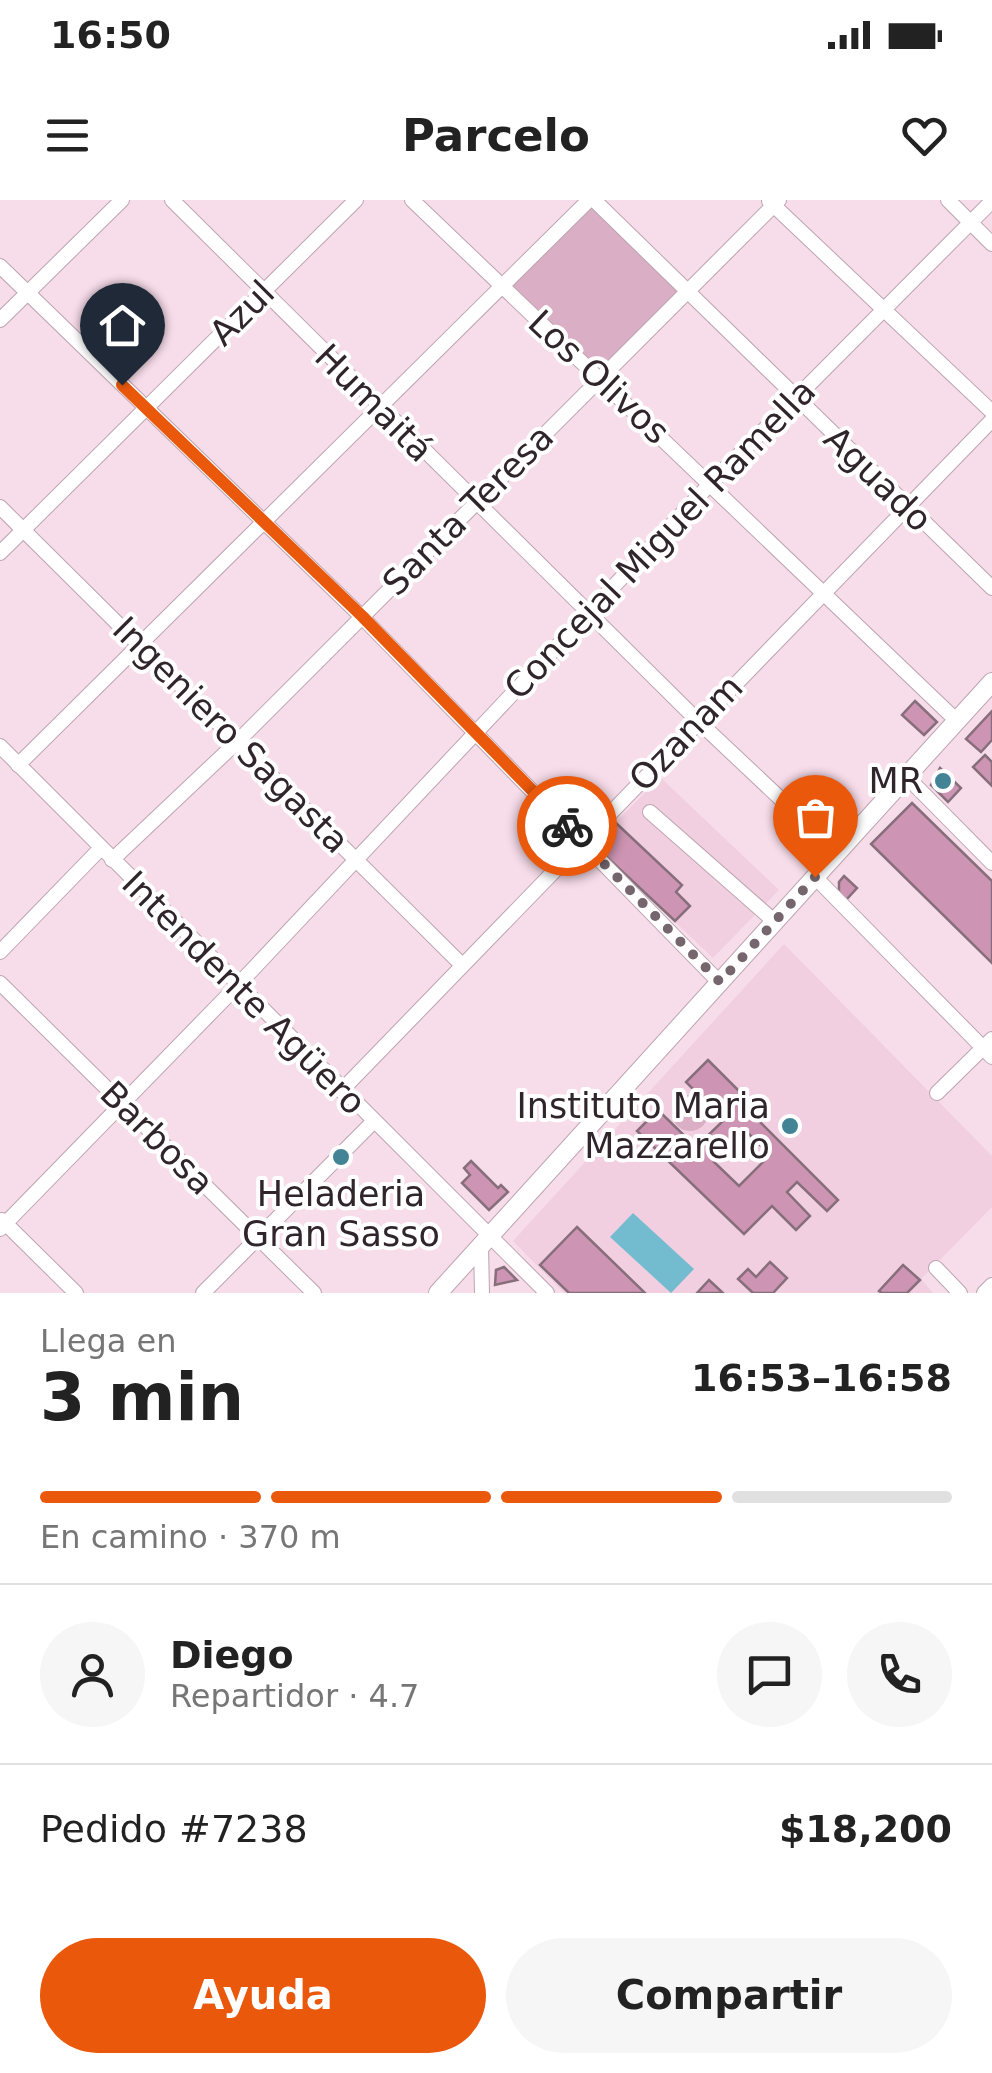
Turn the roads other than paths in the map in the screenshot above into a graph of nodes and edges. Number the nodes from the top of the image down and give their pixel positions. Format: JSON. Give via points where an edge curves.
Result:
{"nodes":[{"id":1,"x":122,"y":200,"type":"edge"},
{"id":2,"x":172,"y":200,"type":"edge"},
{"id":3,"x":356,"y":200,"type":"edge"},
{"id":4,"x":412,"y":200,"type":"edge"},
{"id":5,"x":592,"y":200,"type":"edge"},
{"id":6,"x":948,"y":200,"type":"edge"},
{"id":7,"x":992,"y":201,"type":"edge"},
{"id":8,"x":774,"y":202,"type":"edge"},
{"id":9,"x":971,"y":222,"type":"junction"},
{"id":10,"x":992,"y":244,"type":"edge"},
{"id":11,"x":0,"y":266,"type":"edge"},
{"id":12,"x":502,"y":286,"type":"junction"},
{"id":13,"x":686,"y":291,"type":"junction"},
{"id":14,"x":28,"y":293,"type":"junction"},
{"id":15,"x":262,"y":293,"type":"junction"},
{"id":16,"x":884,"y":312,"type":"junction"},
{"id":17,"x":0,"y":320,"type":"edge"},
{"id":18,"x":601,"y":377,"type":"junction"},
{"id":19,"x":795,"y":398,"type":"junction"},
{"id":20,"x":145,"y":408,"type":"junction"},
{"id":21,"x":380,"y":408,"type":"junction"},
{"id":22,"x":992,"y":412,"type":"edge"},
{"id":23,"x":992,"y":420,"type":"edge"},
{"id":24,"x":711,"y":483,"type":"junction"},
{"id":25,"x":476,"y":503,"type":"junction"},
{"id":26,"x":0,"y":507,"type":"edge"},
{"id":27,"x":908,"y":507,"type":"junction"},
{"id":28,"x":263,"y":522,"type":"junction"},
{"id":29,"x":24,"y":530,"type":"junction"},
{"id":30,"x":0,"y":553,"type":"edge"},
{"id":31,"x":992,"y":588,"type":"edge"},
{"id":32,"x":823,"y":592,"type":"junction"},
{"id":33,"x":589,"y":613,"type":"junction"},
{"id":34,"x":362,"y":616,"type":"junction"},
{"id":35,"x":141,"y":644,"type":"junction"},
{"id":36,"x":992,"y":682,"type":"edge"},
{"id":37,"x":698,"y":721,"type":"junction"},
{"id":38,"x":958,"y":721,"type":"junction"},
{"id":39,"x":472,"y":733,"type":"junction"},
{"id":40,"x":238,"y":741,"type":"junction"},
{"id":41,"x":0,"y":746,"type":"edge"},
{"id":42,"x":18,"y":765,"type":"junction"},
{"id":43,"x":906,"y":777,"type":"junction"},
{"id":44,"x":650,"y":812,"type":"dead end"},
{"id":45,"x":581,"y":840,"type":"junction"},
{"id":46,"x":100,"y":849,"type":"junction"},
{"id":47,"x":838,"y":853,"type":"junction"},
{"id":48,"x":112,"y":860,"type":"junction"},
{"id":49,"x":356,"y":860,"type":"junction"},
{"id":50,"x":992,"y":863,"type":"edge"},
{"id":51,"x":815,"y":877,"type":"junction"},
{"id":52,"x":774,"y":921,"type":"junction"},
{"id":53,"x":0,"y":952,"type":"edge"},
{"id":54,"x":462,"y":964,"type":"junction"},
{"id":55,"x":720,"y":982,"type":"junction"},
{"id":56,"x":0,"y":983,"type":"edge"},
{"id":57,"x":237,"y":986,"type":"junction"},
{"id":58,"x":989,"y":1048,"type":"edge"},
{"id":59,"x":340,"y":1091,"type":"junction"},
{"id":60,"x":937,"y":1094,"type":"dead end"},
{"id":61,"x":122,"y":1102,"type":"junction"},
{"id":62,"x":373,"y":1122,"type":"junction"},
{"id":63,"x":2,"y":1224,"type":"edge"},
{"id":64,"x":258,"y":1238,"type":"junction"},
{"id":65,"x":485,"y":1242,"type":"junction"},
{"id":66,"x":936,"y":1268,"type":"dead end"},
{"id":67,"x":992,"y":1285,"type":"edge"},
{"id":68,"x":76,"y":1293,"type":"edge"},
{"id":69,"x":203,"y":1293,"type":"edge"},
{"id":70,"x":314,"y":1293,"type":"edge"},
{"id":71,"x":438,"y":1293,"type":"edge"},
{"id":72,"x":482,"y":1293,"type":"edge"},
{"id":73,"x":546,"y":1293,"type":"edge"},
{"id":74,"x":960,"y":1293,"type":"edge"},
{"id":75,"x":984,"y":1293,"type":"edge"}],
"edges":[{"from":1,"to":14,"type":"street"},
{"from":2,"to":15,"type":"street","name":"Humaitá"},
{"from":3,"to":15,"type":"street","name":"Azul"},
{"from":4,"to":12,"type":"street","name":"Los Olivos"},
{"from":5,"to":12,"type":"street"},
{"from":5,"to":13,"type":"street","name":"Aguado"},
{"from":6,"to":9,"type":"street"},
{"from":7,"to":9,"type":"street","name":"Concejal Miguel Ramella"},
{"from":8,"to":13,"type":"street","name":"Santa Teresa"},
{"from":8,"to":16,"type":"street"},
{"from":9,"to":10,"type":"street"},
{"from":9,"to":16,"type":"street","name":"Concejal Miguel Ramella"},
{"from":11,"to":14,"type":"street"},
{"from":12,"to":18,"type":"street","name":"Los Olivos"},
{"from":12,"to":21,"type":"street"},
{"from":13,"to":18,"type":"street","name":"Santa Teresa"},
{"from":13,"to":19,"type":"street","name":"Aguado"},
{"from":14,"to":17,"type":"street"},
{"from":14,"to":20,"type":"street"},
{"from":15,"to":20,"type":"street","name":"Azul"},
{"from":15,"to":21,"type":"street","name":"Humaitá"},
{"from":16,"to":19,"type":"street","name":"Concejal Miguel Ramella"},
{"from":16,"to":22,"type":"street"},
{"from":18,"to":24,"type":"street","name":"Los Olivos"},
{"from":18,"to":25,"type":"street","name":"Santa Teresa"},
{"from":19,"to":24,"type":"street","name":"Concejal Miguel Ramella"},
{"from":19,"to":27,"type":"street","name":"Aguado"},
{"from":20,"to":28,"type":"street"},
{"from":20,"to":29,"type":"street","name":"Azul"},
{"from":21,"to":25,"type":"street","name":"Humaitá"},
{"from":21,"to":28,"type":"street"},
{"from":23,"to":27,"type":"street","name":"Ozanam"},
{"from":24,"to":32,"type":"street","name":"Los Olivos"},
{"from":24,"to":33,"type":"street","name":"Concejal Miguel Ramella"},
{"from":25,"to":33,"type":"street","name":"Humaitá"},
{"from":25,"to":34,"type":"street","name":"Santa Teresa"},
{"from":26,"to":29,"type":"street","name":"Ingeniero Sagasta"},
{"from":27,"to":31,"type":"street","name":"Aguado"},
{"from":27,"to":32,"type":"street","name":"Ozanam"},
{"from":28,"to":34,"type":"street"},
{"from":28,"to":35,"type":"street"},
{"from":29,"to":30,"type":"street","name":"Azul"},
{"from":29,"to":35,"type":"street","name":"Ingeniero Sagasta"},
{"from":32,"to":37,"type":"street","name":"Ozanam"},
{"from":32,"to":38,"type":"street","name":"Los Olivos"},
{"from":33,"to":37,"type":"street","name":"Humaitá"},
{"from":33,"to":39,"type":"street","name":"Concejal Miguel Ramella"},
{"from":34,"to":39,"type":"street"},
{"from":34,"to":40,"type":"street","name":"Santa Teresa"},
{"from":35,"to":40,"type":"street","name":"Ingeniero Sagasta"},
{"from":35,"to":42,"type":"street"},
{"from":36,"to":38,"type":"main road"},
{"from":37,"to":45,"type":"street","name":"Ozanam"},
{"from":37,"to":47,"type":"street","name":"Humaitá"},
{"from":38,"to":43,"type":"main road"},
{"from":39,"to":45,"type":"street"},
{"from":39,"to":49,"type":"street","name":"Concejal Miguel Ramella"},
{"from":40,"to":48,"type":"street","name":"Santa Teresa"},
{"from":40,"to":49,"type":"street","name":"Ingeniero Sagasta"},
{"from":41,"to":42,"type":"street","name":"Intendente Agüero"},
{"from":42,"to":46,"type":"street","name":"Intendente Agüero"},
{"from":43,"to":47,"type":"main road"},
{"from":43,"to":50,"type":"street"},
{"from":44,"to":52,"type":"street"},
{"from":45,"to":54,"type":"street","name":"Ozanam"},
{"from":45,"to":55,"type":"street"},
{"from":46,"to":48,"type":"street","name":"Intendente Agüero"},
{"from":46,"to":53,"type":"street"},
{"from":47,"to":51,"type":"main road"},
{"from":48,"to":57,"type":"street","name":"Intendente Agüero"},
{"from":49,"to":54,"type":"street","name":"Ingeniero Sagasta"},
{"from":49,"to":57,"type":"street","name":"Concejal Miguel Ramella"},
{"from":51,"to":52,"type":"main road"},
{"from":51,"to":58,"type":"street"},
{"from":52,"to":55,"type":"main road"},
{"from":54,"to":59,"type":"street","name":"Ozanam"},
{"from":55,"to":65,"type":"main road"},
{"from":56,"to":61,"type":"street","name":"Barbosa"},
{"from":57,"to":59,"type":"street","name":"Intendente Agüero"},
{"from":57,"to":61,"type":"street","name":"Concejal Miguel Ramella"},
{"from":58,"to":60,"type":"street"},
{"from":59,"to":62,"type":"street","name":"Intendente Agüero"},
{"from":61,"to":63,"type":"street","name":"Concejal Miguel Ramella"},
{"from":61,"to":64,"type":"street","name":"Barbosa"},
{"from":62,"to":64,"type":"street"},
{"from":62,"to":65,"type":"street","name":"Intendente Agüero"},
{"from":63,"to":68,"type":"street"},
{"from":64,"to":69,"type":"street"},
{"from":64,"to":70,"type":"street","name":"Barbosa"},
{"from":65,"to":71,"type":"main road"},
{"from":65,"to":72,"type":"street"},
{"from":65,"to":73,"type":"street","name":"Intendente Agüero"},
{"from":66,"to":74,"type":"street"},
{"from":67,"to":75,"type":"street"}]}
